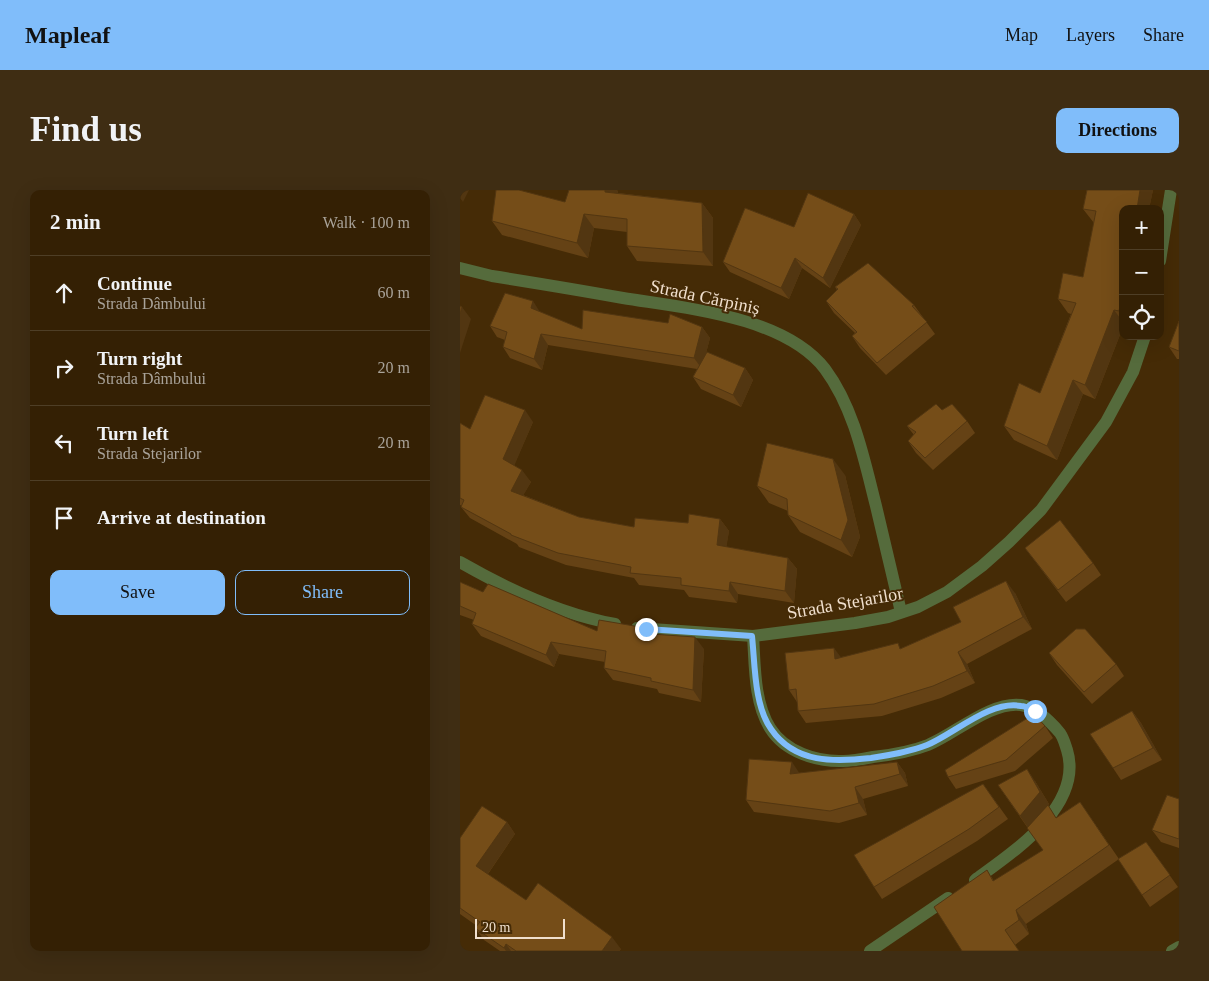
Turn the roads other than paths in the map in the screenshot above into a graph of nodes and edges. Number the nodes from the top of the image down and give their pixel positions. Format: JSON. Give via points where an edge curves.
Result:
{"nodes":[{"id":1,"x":1171,"y":190,"type":"edge"},
{"id":2,"x":1162,"y":250,"type":"edge"},
{"id":3,"x":460,"y":268,"type":"edge"},
{"id":4,"x":1144,"y":340,"type":"edge"},
{"id":5,"x":460,"y":562,"type":"edge"},
{"id":6,"x":901,"y":612,"type":"junction"},
{"id":7,"x":752,"y":636,"type":"junction"},
{"id":8,"x":1179,"y":947,"type":"edge"},
{"id":9,"x":870,"y":951,"type":"edge"},
{"id":10,"x":1172,"y":951,"type":"edge"}],
"edges":[{"from":1,"to":2,"type":"street"},
{"from":3,"to":6,"type":"street","name":"Strada Cărpiniș","via":[[742,320],[779,334],[807,351],[824,368],[851,419]]},
{"from":4,"to":6,"type":"street","name":"Strada Stejarilor","via":[[1133,372],[1106,422],[1041,510],[982,566],[947,592]]},
{"from":5,"to":7,"type":"street","name":"Strada Stejarilor","via":[[510,589],[604,622],[646,629]]},
{"from":6,"to":7,"type":"street","name":"Strada Stejarilor","via":[[855,623]]},
{"from":7,"to":9,"type":"street","via":[[759,698],[770,729],[784,744],[799,753],[821,760],[843,761],[896,754],[928,744],[1005,706],[1021,706],[1035,711],[1051,722],[1063,738],[1071,763],[1066,789],[1052,815],[1026,842]]},
{"from":8,"to":10,"type":"street"}]}
